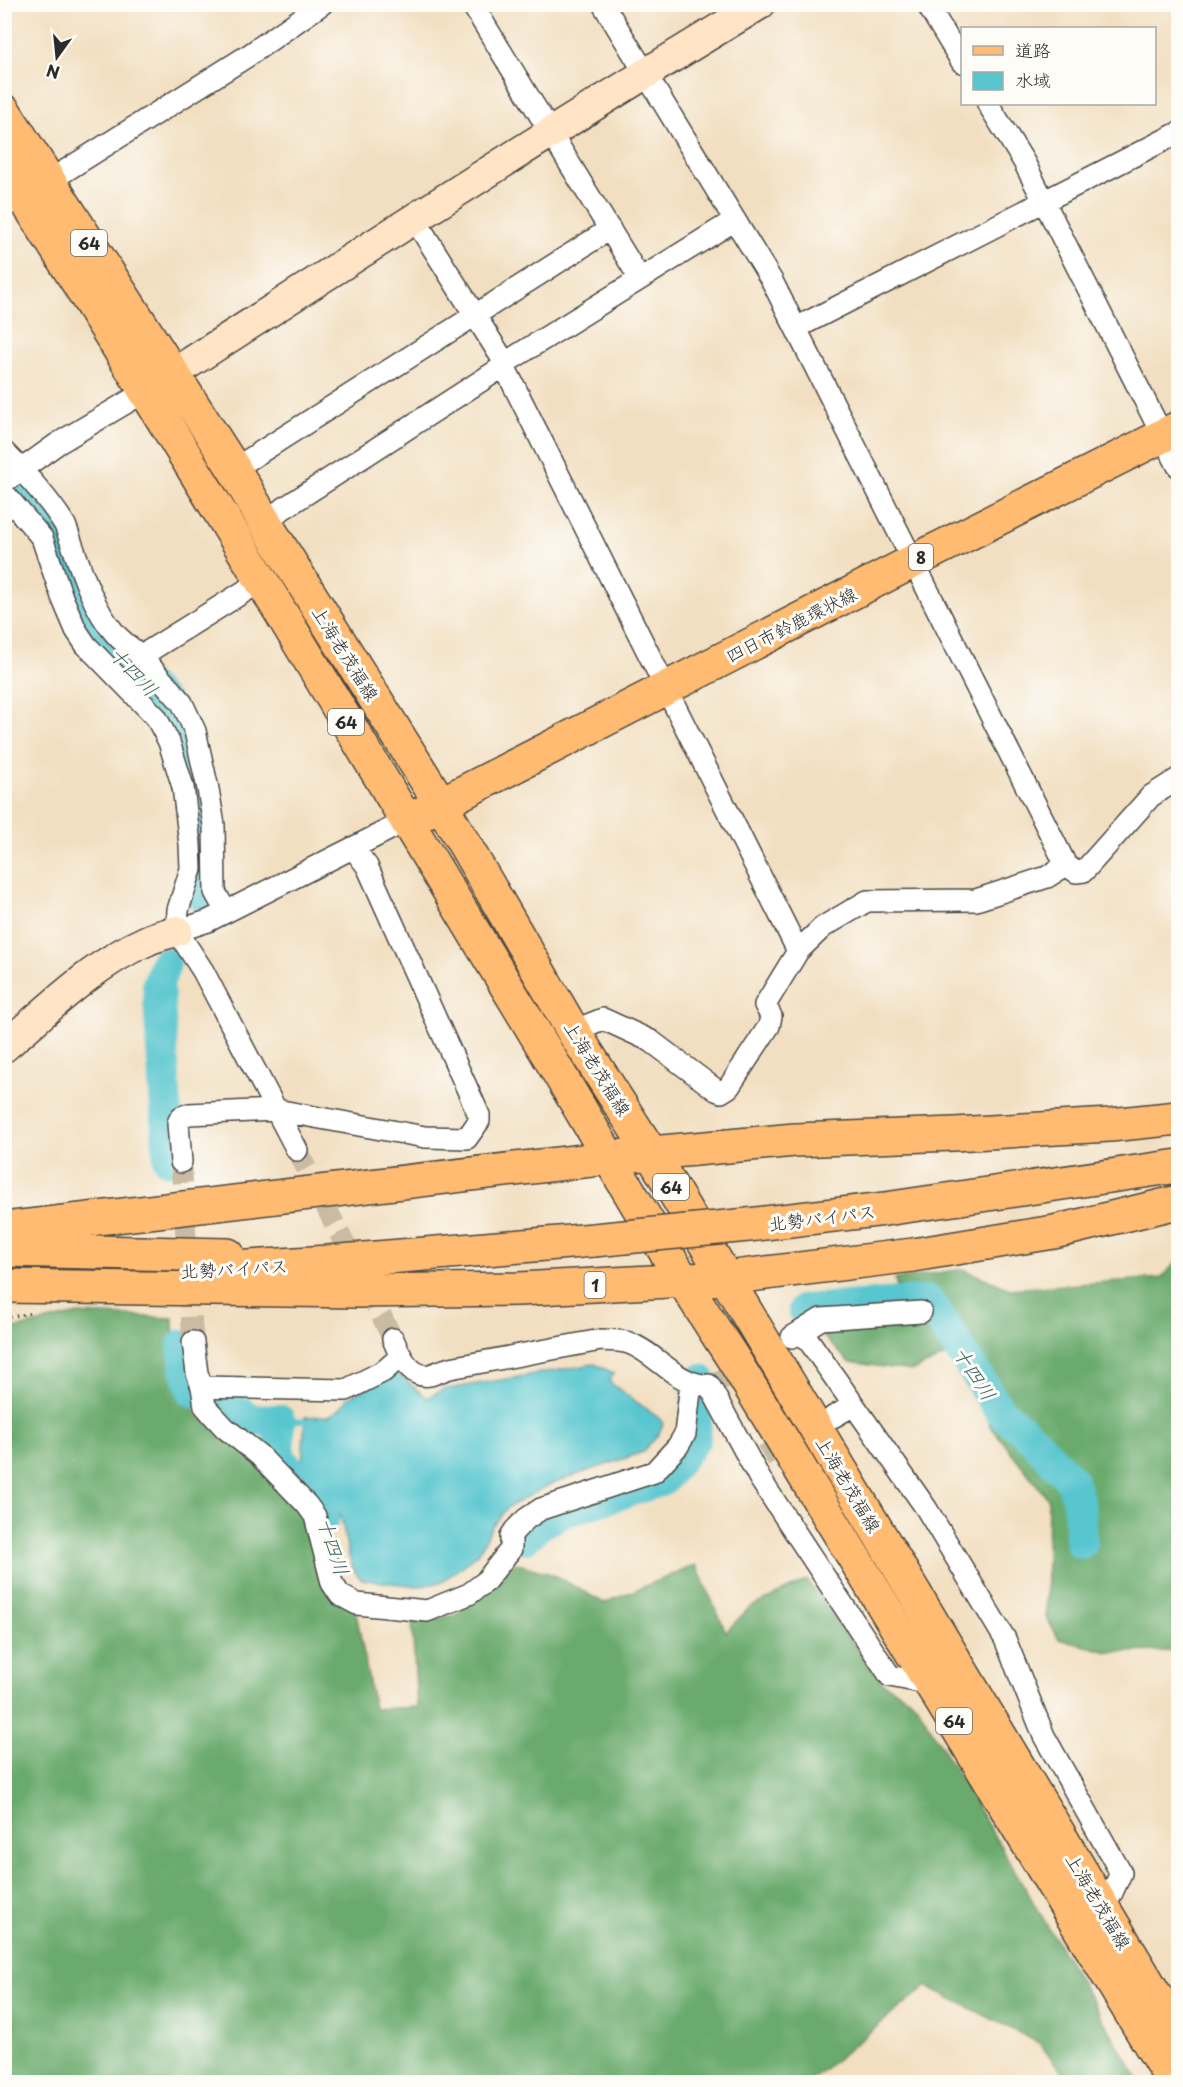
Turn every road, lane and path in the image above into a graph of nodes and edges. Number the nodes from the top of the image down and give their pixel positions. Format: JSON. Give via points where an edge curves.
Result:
{"nodes":[{"id":1,"x":322,"y":4,"type":"edge"},
{"id":2,"x":472,"y":4,"type":"edge"},
{"id":3,"x":603,"y":4,"type":"edge"},
{"id":4,"x":760,"y":4,"type":"edge"},
{"id":5,"x":927,"y":4,"type":"edge"},
{"id":6,"x":961,"y":59,"type":"edge"},
{"id":7,"x":645,"y":73,"type":"junction"},
{"id":8,"x":989,"y":105,"type":"edge"},
{"id":9,"x":4,"y":111,"type":"edge"},
{"id":10,"x":550,"y":132,"type":"junction"},
{"id":11,"x":1179,"y":133,"type":"edge"},
{"id":12,"x":4,"y":166,"type":"edge"},
{"id":13,"x":25,"y":194,"type":"edge"},
{"id":14,"x":1043,"y":200,"type":"junction"},
{"id":15,"x":414,"y":218,"type":"junction"},
{"id":16,"x":735,"y":220,"type":"junction"},
{"id":17,"x":610,"y":229,"type":"junction"},
{"id":18,"x":640,"y":279,"type":"junction"},
{"id":19,"x":475,"y":315,"type":"junction"},
{"id":20,"x":796,"y":328,"type":"junction"},
{"id":21,"x":504,"y":365,"type":"junction"},
{"id":22,"x":174,"y":373,"type":"junction"},
{"id":23,"x":147,"y":392,"type":"junction"},
{"id":24,"x":1171,"y":432,"type":"edge"},
{"id":25,"x":4,"y":452,"type":"edge"},
{"id":26,"x":1179,"y":466,"type":"edge"},
{"id":27,"x":234,"y":469,"type":"junction"},
{"id":28,"x":15,"y":474,"type":"edge"},
{"id":29,"x":4,"y":493,"type":"edge"},
{"id":30,"x":264,"y":521,"type":"junction"},
{"id":31,"x":912,"y":562,"type":"junction"},
{"id":32,"x":261,"y":581,"type":"junction"},
{"id":33,"x":141,"y":656,"type":"junction"},
{"id":34,"x":665,"y":688,"type":"junction"},
{"id":35,"x":186,"y":753,"type":"junction"},
{"id":36,"x":1179,"y":779,"type":"edge"},
{"id":37,"x":441,"y":804,"type":"junction"},
{"id":38,"x":406,"y":821,"type":"junction"},
{"id":39,"x":353,"y":848,"type":"junction"},
{"id":40,"x":1066,"y":866,"type":"junction"},
{"id":41,"x":226,"y":912,"type":"junction"},
{"id":42,"x":177,"y":931,"type":"junction"},
{"id":43,"x":798,"y":951,"type":"junction"},
{"id":44,"x":573,"y":1031,"type":"junction"},
{"id":45,"x":4,"y":1047,"type":"edge"},
{"id":46,"x":276,"y":1110,"type":"junction"},
{"id":47,"x":1179,"y":1118,"type":"edge"},
{"id":48,"x":297,"y":1150,"type":"tunnel mouth"},
{"id":49,"x":651,"y":1153,"type":"junction"},
{"id":50,"x":609,"y":1157,"type":"junction"},
{"id":51,"x":181,"y":1162,"type":"tunnel mouth"},
{"id":52,"x":1179,"y":1166,"type":"edge"},
{"id":53,"x":1179,"y":1202,"type":"edge"},
{"id":54,"x":4,"y":1228,"type":"edge"},
{"id":55,"x":4,"y":1250,"type":"edge"},
{"id":56,"x":463,"y":1252,"type":"junction"},
{"id":57,"x":4,"y":1278,"type":"edge"},
{"id":58,"x":726,"y":1278,"type":"junction"},
{"id":59,"x":681,"y":1280,"type":"junction"},
{"id":60,"x":4,"y":1286,"type":"edge"},
{"id":61,"x":921,"y":1312,"type":"dead end"},
{"id":62,"x":193,"y":1342,"type":"tunnel mouth"},
{"id":63,"x":703,"y":1384,"type":"junction"},
{"id":64,"x":202,"y":1387,"type":"junction"},
{"id":65,"x":854,"y":1405,"type":"junction"},
{"id":66,"x":833,"y":1417,"type":"tunnel mouth"},
{"id":67,"x":931,"y":1684,"type":"junction"},
{"id":68,"x":1104,"y":1910,"type":"junction"},
{"id":69,"x":1179,"y":2033,"type":"edge"},
{"id":70,"x":1173,"y":2082,"type":"edge"}],
"edges":[{"from":1,"to":13,"type":"street"},
{"from":2,"to":10,"type":"street"},
{"from":3,"to":7,"type":"street"},
{"from":4,"to":7,"type":"street"},
{"from":5,"to":6,"type":"street"},
{"from":7,"to":10,"type":"street"},
{"from":7,"to":16,"type":"street"},
{"from":8,"to":14,"type":"street"},
{"from":9,"to":13,"type":"main road","name":"上海老茂福線","number":"64"},
{"from":10,"to":15,"type":"street"},
{"from":10,"to":17,"type":"street"},
{"from":11,"to":14,"type":"street"},
{"from":12,"to":13,"type":"main road","name":"上海老茂福線","number":"64"},
{"from":13,"to":22,"type":"main road","name":"上海老茂福線","number":"64"},
{"from":13,"to":23,"type":"main road","name":"上海老茂福線","number":"64"},
{"from":14,"to":20,"type":"street"},
{"from":14,"to":24,"type":"street"},
{"from":15,"to":19,"type":"street"},
{"from":15,"to":22,"type":"street"},
{"from":16,"to":18,"type":"street"},
{"from":16,"to":20,"type":"street"},
{"from":17,"to":18,"type":"street"},
{"from":17,"to":19,"type":"street"},
{"from":18,"to":21,"type":"street"},
{"from":19,"to":21,"type":"street"},
{"from":19,"to":27,"type":"street"},
{"from":20,"to":31,"type":"street"},
{"from":21,"to":30,"type":"street"},
{"from":21,"to":34,"type":"street"},
{"from":22,"to":23,"type":"street"},
{"from":22,"to":27,"type":"main road","name":"上海老茂福線","number":"64"},
{"from":23,"to":28,"type":"street","via":[[57,444]]},
{"from":23,"to":32,"type":"main road","name":"上海老茂福線","number":"64"},
{"from":24,"to":26,"type":"street"},
{"from":24,"to":31,"type":"main road","name":"四日市鈴鹿環状線","number":"8"},
{"from":25,"to":28,"type":"street"},
{"from":27,"to":30,"type":"main road","name":"上海老茂福線","number":"64"},
{"from":28,"to":33,"type":"street","via":[[65,525],[96,604],[113,632]]},
{"from":29,"to":35,"type":"street","via":[[42,538],[80,611],[86,645],[156,717],[169,741]]},
{"from":30,"to":37,"type":"main road","name":"上海老茂福線","number":"64"},
{"from":31,"to":34,"type":"main road","name":"四日市鈴鹿環状線","number":"8"},
{"from":31,"to":40,"type":"street"},
{"from":32,"to":33,"type":"street"},
{"from":32,"to":38,"type":"main road","name":"上海老茂福線","number":"64"},
{"from":33,"to":35,"type":"street","via":[[182,703],[195,731]]},
{"from":34,"to":37,"type":"main road","name":"四日市鈴鹿環状線","number":"8"},
{"from":34,"to":43,"type":"street"},
{"from":35,"to":41,"type":"street","via":[[208,789],[214,825],[215,892]]},
{"from":35,"to":42,"type":"street","via":[[183,786],[190,869],[178,910]]},
{"from":36,"to":40,"type":"street","via":[[1151,795],[1084,871],[1076,873]]},
{"from":37,"to":38,"type":"main road","name":"四日市鈴鹿環状線","number":"8"},
{"from":37,"to":44,"type":"main road","name":"上海老茂福線","number":"64"},
{"from":38,"to":39,"type":"street"},
{"from":38,"to":50,"type":"main road","name":"上海老茂福線","number":"64"},
{"from":39,"to":41,"type":"street"},
{"from":39,"to":46,"type":"street","via":[[367,866],[479,1121],[467,1138],[425,1137]]},
{"from":40,"to":43,"type":"street","via":[[1047,877],[976,900],[867,902],[823,927]]},
{"from":41,"to":42,"type":"street"},
{"from":42,"to":45,"type":"street","via":[[147,940],[117,956]]},
{"from":42,"to":46,"type":"street","via":[[202,970]]},
{"from":43,"to":44,"type":"street","via":[[765,1005],[771,1016],[769,1026],[729,1087],[721,1092],[651,1041],[603,1018]]},
{"from":44,"to":49,"type":"main road","name":"上海老茂福線","number":"64"},
{"from":46,"to":48,"type":"street"},
{"from":46,"to":51,"type":"street","via":[[181,1117]]},
{"from":47,"to":49,"type":"main road","via":[[954,1134],[795,1140]]},
{"from":49,"to":50,"type":"main road"},
{"from":49,"to":58,"type":"main road","name":"上海老茂福線","number":"64"},
{"from":50,"to":54,"type":"main road"},
{"from":50,"to":59,"type":"main road","name":"上海老茂福線","number":"64"},
{"from":52,"to":56,"type":"main road","name":"北勢バイパス","bridge":true,"via":[[885,1209]]},
{"from":53,"to":58,"type":"main road","number":"1","via":[[1054,1232],[913,1255]]},
{"from":55,"to":56,"type":"main road","name":"北勢バイパス","via":[[191,1255]]},
{"from":56,"to":57,"type":"main road","name":"北勢バイパス","via":[[222,1269]]},
{"from":58,"to":59,"type":"main road","number":"1"},
{"from":58,"to":68,"type":"main road","name":"上海老茂福線","number":"64"},
{"from":59,"to":60,"type":"main road","number":"1","via":[[519,1289],[358,1291]]},
{"from":59,"to":67,"type":"main road","name":"上海老茂福線","number":"64"},
{"from":61,"to":65,"type":"street","via":[[822,1319],[797,1334]]},
{"from":62,"to":64,"type":"street"},
{"from":63,"to":64,"type":"street","via":[[636,1347],[601,1340],[450,1368],[428,1376],[414,1371],[397,1348],[384,1371],[346,1390]]},
{"from":63,"to":64,"type":"street","via":[[685,1434],[654,1472],[541,1509],[515,1530],[511,1549],[485,1582],[469,1594],[422,1612],[357,1604],[340,1595],[332,1583],[315,1516],[259,1455],[211,1413],[205,1406]]},
{"from":63,"to":67,"type":"street","via":[[758,1459],[890,1676]]},
{"from":65,"to":66,"type":"street"},
{"from":65,"to":68,"type":"street","via":[[926,1508],[1005,1639],[1044,1736],[1121,1873]]},
{"from":67,"to":70,"type":"main road","name":"上海老茂福線","number":"64"},
{"from":68,"to":69,"type":"main road","name":"上海老茂福線","number":"64"}]}
